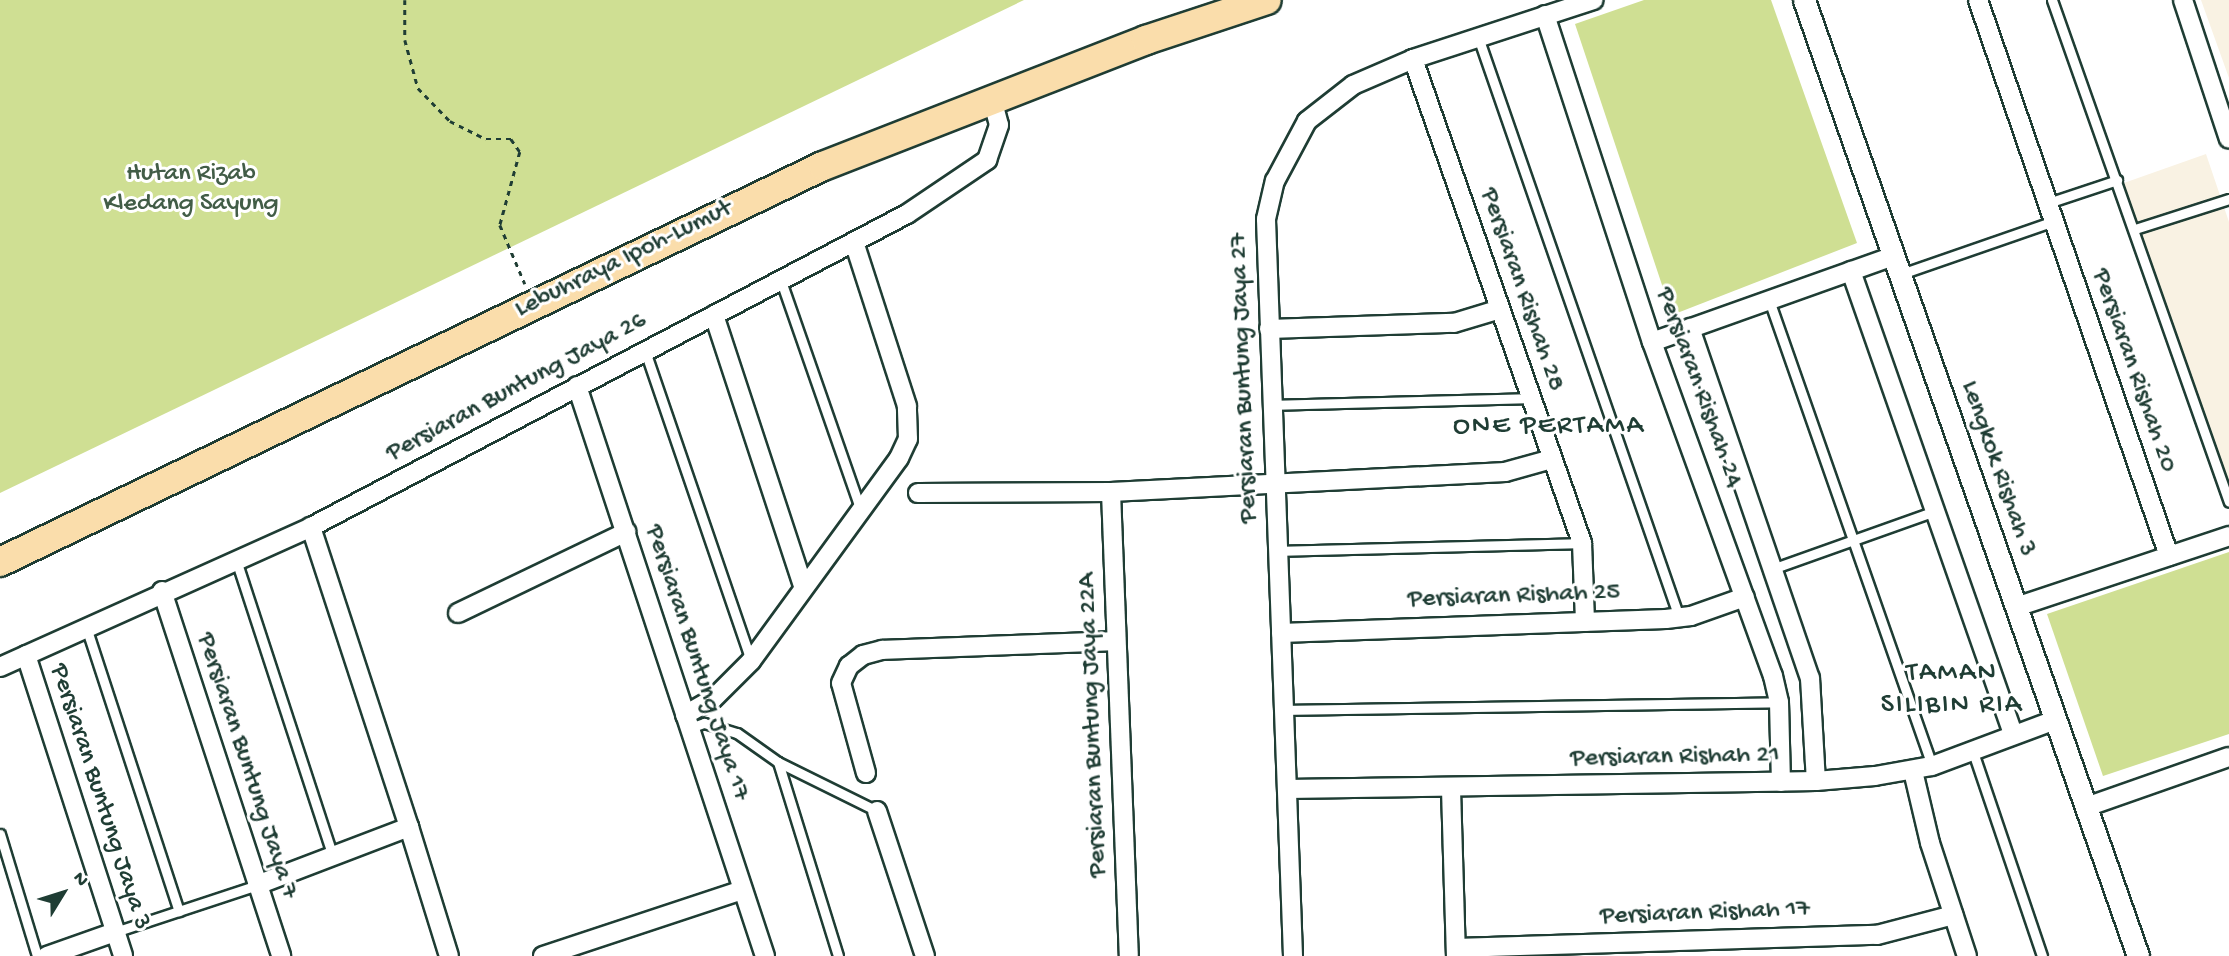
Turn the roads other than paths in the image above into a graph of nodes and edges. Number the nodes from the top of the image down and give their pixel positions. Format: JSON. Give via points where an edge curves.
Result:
{"nodes":[{"id":1,"x":1266,"y":0,"type":"edge"},
{"id":2,"x":1594,"y":0,"type":"edge"},
{"id":3,"x":1804,"y":0,"type":"edge"},
{"id":4,"x":1978,"y":0,"type":"edge"},
{"id":5,"x":2052,"y":0,"type":"edge"},
{"id":6,"x":2183,"y":0,"type":"edge"},
{"id":7,"x":1545,"y":15,"type":"junction"},
{"id":8,"x":1478,"y":37,"type":"junction"},
{"id":9,"x":1413,"y":59,"type":"junction"},
{"id":10,"x":992,"y":99,"type":"junction"},
{"id":11,"x":2229,"y":139,"type":"edge"},
{"id":12,"x":2117,"y":180,"type":"junction"},
{"id":13,"x":2229,"y":199,"type":"edge"},
{"id":14,"x":2048,"y":203,"type":"junction"},
{"id":15,"x":2054,"y":221,"type":"junction"},
{"id":16,"x":2135,"y":229,"type":"junction"},
{"id":17,"x":854,"y":242,"type":"junction"},
{"id":18,"x":1897,"y":265,"type":"junction"},
{"id":19,"x":1851,"y":271,"type":"junction"},
{"id":20,"x":781,"y":281,"type":"junction"},
{"id":21,"x":1769,"y":300,"type":"junction"},
{"id":22,"x":1500,"y":309,"type":"junction"},
{"id":23,"x":714,"y":315,"type":"junction"},
{"id":24,"x":1690,"y":328,"type":"junction"},
{"id":25,"x":1269,"y":330,"type":"junction"},
{"id":26,"x":1652,"y":342,"type":"junction"},
{"id":27,"x":645,"y":351,"type":"junction"},
{"id":28,"x":577,"y":386,"type":"junction"},
{"id":29,"x":1531,"y":398,"type":"junction"},
{"id":30,"x":1272,"y":405,"type":"junction"},
{"id":31,"x":1552,"y":459,"type":"junction"},
{"id":32,"x":1274,"y":482,"type":"junction"},
{"id":33,"x":1111,"y":492,"type":"junction"},
{"id":34,"x":918,"y":494,"type":"dead end"},
{"id":35,"x":2229,"y":502,"type":"edge"},
{"id":36,"x":1935,"y":510,"type":"junction"},
{"id":37,"x":861,"y":511,"type":"junction"},
{"id":38,"x":310,"y":527,"type":"junction"},
{"id":39,"x":626,"y":532,"type":"junction"},
{"id":40,"x":2229,"y":536,"type":"edge"},
{"id":41,"x":1853,"y":540,"type":"junction"},
{"id":42,"x":1582,"y":543,"type":"junction"},
{"id":43,"x":1278,"y":551,"type":"junction"},
{"id":44,"x":2169,"y":556,"type":"junction"},
{"id":45,"x":235,"y":558,"type":"junction"},
{"id":46,"x":0,"y":562,"type":"edge"},
{"id":47,"x":1772,"y":569,"type":"junction"},
{"id":48,"x":803,"y":586,"type":"junction"},
{"id":49,"x":162,"y":591,"type":"junction"},
{"id":50,"x":1745,"y":597,"type":"junction"},
{"id":51,"x":2016,"y":607,"type":"junction"},
{"id":52,"x":458,"y":613,"type":"dead end"},
{"id":53,"x":1679,"y":617,"type":"junction"},
{"id":54,"x":1585,"y":622,"type":"junction"},
{"id":55,"x":85,"y":626,"type":"junction"},
{"id":56,"x":1281,"y":633,"type":"junction"},
{"id":57,"x":1116,"y":641,"type":"junction"},
{"id":58,"x":26,"y":655,"type":"junction"},
{"id":59,"x":751,"y":661,"type":"junction"},
{"id":60,"x":0,"y":667,"type":"edge"},
{"id":61,"x":1779,"y":702,"type":"junction"},
{"id":62,"x":1284,"y":710,"type":"junction"},
{"id":63,"x":2055,"y":720,"type":"junction"},
{"id":64,"x":687,"y":721,"type":"junction"},
{"id":65,"x":2013,"y":734,"type":"junction"},
{"id":66,"x":1973,"y":752,"type":"junction"},
{"id":67,"x":2229,"y":757,"type":"edge"},
{"id":68,"x":778,"y":762,"type":"junction"},
{"id":69,"x":1932,"y":766,"type":"junction"},
{"id":70,"x":1913,"y":771,"type":"junction"},
{"id":71,"x":866,"y":773,"type":"dead end"},
{"id":72,"x":1816,"y":781,"type":"junction"},
{"id":73,"x":1781,"y":782,"type":"junction"},
{"id":74,"x":1287,"y":789,"type":"junction"},
{"id":75,"x":1451,"y":789,"type":"junction"},
{"id":76,"x":2086,"y":807,"type":"junction"},
{"id":77,"x":877,"y":811,"type":"joint"},
{"id":78,"x":408,"y":827,"type":"junction"},
{"id":79,"x":0,"y":834,"type":"edge"},
{"id":80,"x":333,"y":856,"type":"junction"},
{"id":81,"x":257,"y":885,"type":"junction"},
{"id":82,"x":742,"y":890,"type":"junction"},
{"id":83,"x":179,"y":911,"type":"junction"},
{"id":84,"x":1953,"y":915,"type":"junction"},
{"id":85,"x":115,"y":932,"type":"junction"},
{"id":86,"x":600,"y":948,"type":"edge"},
{"id":87,"x":1456,"y":952,"type":"edge"},
{"id":88,"x":37,"y":956,"type":"edge"},
{"id":89,"x":47,"y":956,"type":"edge"},
{"id":90,"x":123,"y":956,"type":"edge"},
{"id":91,"x":281,"y":956,"type":"edge"},
{"id":92,"x":449,"y":956,"type":"edge"},
{"id":93,"x":543,"y":956,"type":"edge"},
{"id":94,"x":765,"y":956,"type":"edge"},
{"id":95,"x":838,"y":956,"type":"edge"},
{"id":96,"x":925,"y":956,"type":"edge"},
{"id":97,"x":1129,"y":956,"type":"edge"},
{"id":98,"x":1293,"y":956,"type":"edge"},
{"id":99,"x":1967,"y":956,"type":"edge"},
{"id":100,"x":2042,"y":956,"type":"edge"},
{"id":101,"x":2138,"y":956,"type":"edge"}],
"edges":[{"from":1,"to":10,"type":"highway","name":"Lebuhraya Ipoh-Lumut"},
{"from":2,"to":7,"type":"street","name":"Persiaran Buntung Jaya 27"},
{"from":3,"to":18,"type":"street","name":"Lengkok Rishah 3"},
{"from":4,"to":14,"type":"street","name":"Persiaran Rishah 20"},
{"from":5,"to":12,"type":"lane"},
{"from":6,"to":11,"type":"street"},
{"from":7,"to":8,"type":"street","name":"Persiaran Buntung Jaya 27"},
{"from":7,"to":26,"type":"street","name":"Persiaran Rishah 24"},
{"from":8,"to":9,"type":"street","name":"Persiaran Buntung Jaya 27"},
{"from":8,"to":53,"type":"lane"},
{"from":9,"to":22,"type":"street","name":"Persiaran Rishah 28"},
{"from":9,"to":25,"type":"street","name":"Persiaran Buntung Jaya 27","via":[[1379,71],[1336,96],[1307,121],[1290,145],[1266,219]]},
{"from":10,"to":17,"type":"street","name":"Persiaran Buntung Jaya 26","via":[[998,135],[979,169]]},
{"from":10,"to":46,"type":"highway","name":"Lebuhraya Ipoh-Lumut","via":[[824,166]]},
{"from":12,"to":14,"type":"lane"},
{"from":12,"to":16,"type":"lane"},
{"from":13,"to":16,"type":"lane"},
{"from":14,"to":15,"type":"street","name":"Persiaran Rishah 20"},
{"from":15,"to":18,"type":"lane"},
{"from":15,"to":44,"type":"street","name":"Persiaran Rishah 20"},
{"from":16,"to":35,"type":"lane"},
{"from":17,"to":20,"type":"street","name":"Persiaran Buntung Jaya 26"},
{"from":17,"to":37,"type":"street","via":[[907,406],[909,425],[899,458]]},
{"from":18,"to":19,"type":"street"},
{"from":18,"to":51,"type":"street","name":"Lengkok Rishah 3"},
{"from":19,"to":21,"type":"street"},
{"from":19,"to":36,"type":"street"},
{"from":20,"to":23,"type":"street","name":"Persiaran Buntung Jaya 26"},
{"from":20,"to":37,"type":"lane"},
{"from":21,"to":24,"type":"street"},
{"from":21,"to":41,"type":"lane"},
{"from":22,"to":25,"type":"street","via":[[1454,323]]},
{"from":22,"to":29,"type":"street","name":"Persiaran Rishah 28"},
{"from":23,"to":27,"type":"street","name":"Persiaran Buntung Jaya 26"},
{"from":23,"to":48,"type":"street"},
{"from":24,"to":26,"type":"street"},
{"from":24,"to":47,"type":"street"},
{"from":25,"to":30,"type":"street","name":"Persiaran Buntung Jaya 27"},
{"from":26,"to":50,"type":"street","name":"Persiaran Rishah 24"},
{"from":27,"to":28,"type":"street","name":"Persiaran Buntung Jaya 26"},
{"from":27,"to":59,"type":"lane"},
{"from":28,"to":38,"type":"street","name":"Persiaran Buntung Jaya 26"},
{"from":28,"to":39,"type":"street","name":"Persiaran Buntung Jaya 17"},
{"from":29,"to":30,"type":"lane"},
{"from":29,"to":31,"type":"street","name":"Persiaran Rishah 28"},
{"from":30,"to":32,"type":"street","name":"Persiaran Buntung Jaya 27"},
{"from":31,"to":32,"type":"street","via":[[1505,472]]},
{"from":31,"to":42,"type":"street","name":"Persiaran Rishah 28"},
{"from":32,"to":33,"type":"street"},
{"from":32,"to":43,"type":"street","name":"Persiaran Buntung Jaya 27"},
{"from":33,"to":34,"type":"street"},
{"from":33,"to":57,"type":"street","name":"Persiaran Buntung Jaya 22A"},
{"from":36,"to":41,"type":"lane"},
{"from":36,"to":65,"type":"street"},
{"from":37,"to":48,"type":"street"},
{"from":38,"to":45,"type":"street","name":"Persiaran Buntung Jaya 26"},
{"from":38,"to":78,"type":"street"},
{"from":39,"to":52,"type":"street"},
{"from":39,"to":64,"type":"street","name":"Persiaran Buntung Jaya 17"},
{"from":40,"to":44,"type":"street"},
{"from":41,"to":47,"type":"lane"},
{"from":41,"to":69,"type":"lane"},
{"from":42,"to":43,"type":"lane"},
{"from":42,"to":54,"type":"street","name":"Persiaran Rishah 28"},
{"from":43,"to":56,"type":"street","name":"Persiaran Buntung Jaya 27"},
{"from":44,"to":51,"type":"street"},
{"from":45,"to":49,"type":"street","name":"Persiaran Buntung Jaya 26"},
{"from":45,"to":80,"type":"lane"},
{"from":47,"to":72,"type":"street","via":[[1810,678]]},
{"from":48,"to":59,"type":"street"},
{"from":49,"to":55,"type":"street","name":"Persiaran Buntung Jaya 26"},
{"from":49,"to":81,"type":"street","name":"Persiaran Buntung Jaya 7"},
{"from":50,"to":53,"type":"street","name":"Persiaran Rishah 25"},
{"from":50,"to":61,"type":"street","name":"Persiaran Rishah 24"},
{"from":51,"to":63,"type":"street","name":"Lengkok Rishah 3"},
{"from":53,"to":54,"type":"street","name":"Persiaran Rishah 25"},
{"from":54,"to":56,"type":"street","name":"Persiaran Rishah 25"},
{"from":55,"to":58,"type":"street","name":"Persiaran Buntung Jaya 26"},
{"from":55,"to":83,"type":"lane"},
{"from":56,"to":62,"type":"street","name":"Persiaran Buntung Jaya 27"},
{"from":57,"to":71,"type":"street","via":[[882,650],[863,655],[849,666],[841,682]]},
{"from":57,"to":97,"type":"street","name":"Persiaran Buntung Jaya 22A"},
{"from":58,"to":60,"type":"street","name":"Persiaran Buntung Jaya 26"},
{"from":58,"to":85,"type":"street","name":"Persiaran Buntung Jaya 3"},
{"from":59,"to":64,"type":"street"},
{"from":61,"to":62,"type":"lane"},
{"from":61,"to":73,"type":"street","name":"Persiaran Rishah 24"},
{"from":62,"to":74,"type":"street","name":"Persiaran Buntung Jaya 27"},
{"from":63,"to":65,"type":"street","name":"Persiaran Rishah 21"},
{"from":63,"to":76,"type":"street","name":"Lengkok Rishah 3"},
{"from":64,"to":68,"type":"lane","via":[[716,725]]},
{"from":64,"to":82,"type":"street","name":"Persiaran Buntung Jaya 17"},
{"from":65,"to":66,"type":"street","name":"Persiaran Rishah 21"},
{"from":66,"to":69,"type":"street","name":"Persiaran Rishah 21"},
{"from":66,"to":100,"type":"lane"},
{"from":67,"to":76,"type":"street"},
{"from":68,"to":77,"type":"lane"},
{"from":68,"to":95,"type":"lane"},
{"from":69,"to":70,"type":"street","name":"Persiaran Rishah 21"},
{"from":70,"to":72,"type":"street","name":"Persiaran Rishah 21"},
{"from":70,"to":84,"type":"street"},
{"from":72,"to":73,"type":"street","name":"Persiaran Rishah 21"},
{"from":73,"to":75,"type":"street","name":"Persiaran Rishah 21"},
{"from":74,"to":75,"type":"street","name":"Persiaran Rishah 21"},
{"from":74,"to":98,"type":"street","name":"Persiaran Buntung Jaya 27"},
{"from":75,"to":87,"type":"street"},
{"from":76,"to":101,"type":"street","name":"Lengkok Rishah 3"},
{"from":77,"to":96,"type":"street"},
{"from":78,"to":80,"type":"street"},
{"from":78,"to":92,"type":"street"},
{"from":79,"to":88,"type":"lane"},
{"from":80,"to":81,"type":"street"},
{"from":81,"to":83,"type":"lane"},
{"from":81,"to":91,"type":"street","name":"Persiaran Buntung Jaya 7"},
{"from":82,"to":86,"type":"street"},
{"from":82,"to":94,"type":"street","name":"Persiaran Buntung Jaya 17"},
{"from":83,"to":85,"type":"lane"},
{"from":84,"to":87,"type":"street","name":"Persiaran Rishah 17","via":[[1877,934]]},
{"from":84,"to":99,"type":"street"},
{"from":85,"to":89,"type":"street"},
{"from":85,"to":90,"type":"street","name":"Persiaran Buntung Jaya 3"},
{"from":86,"to":93,"type":"street"}]}
